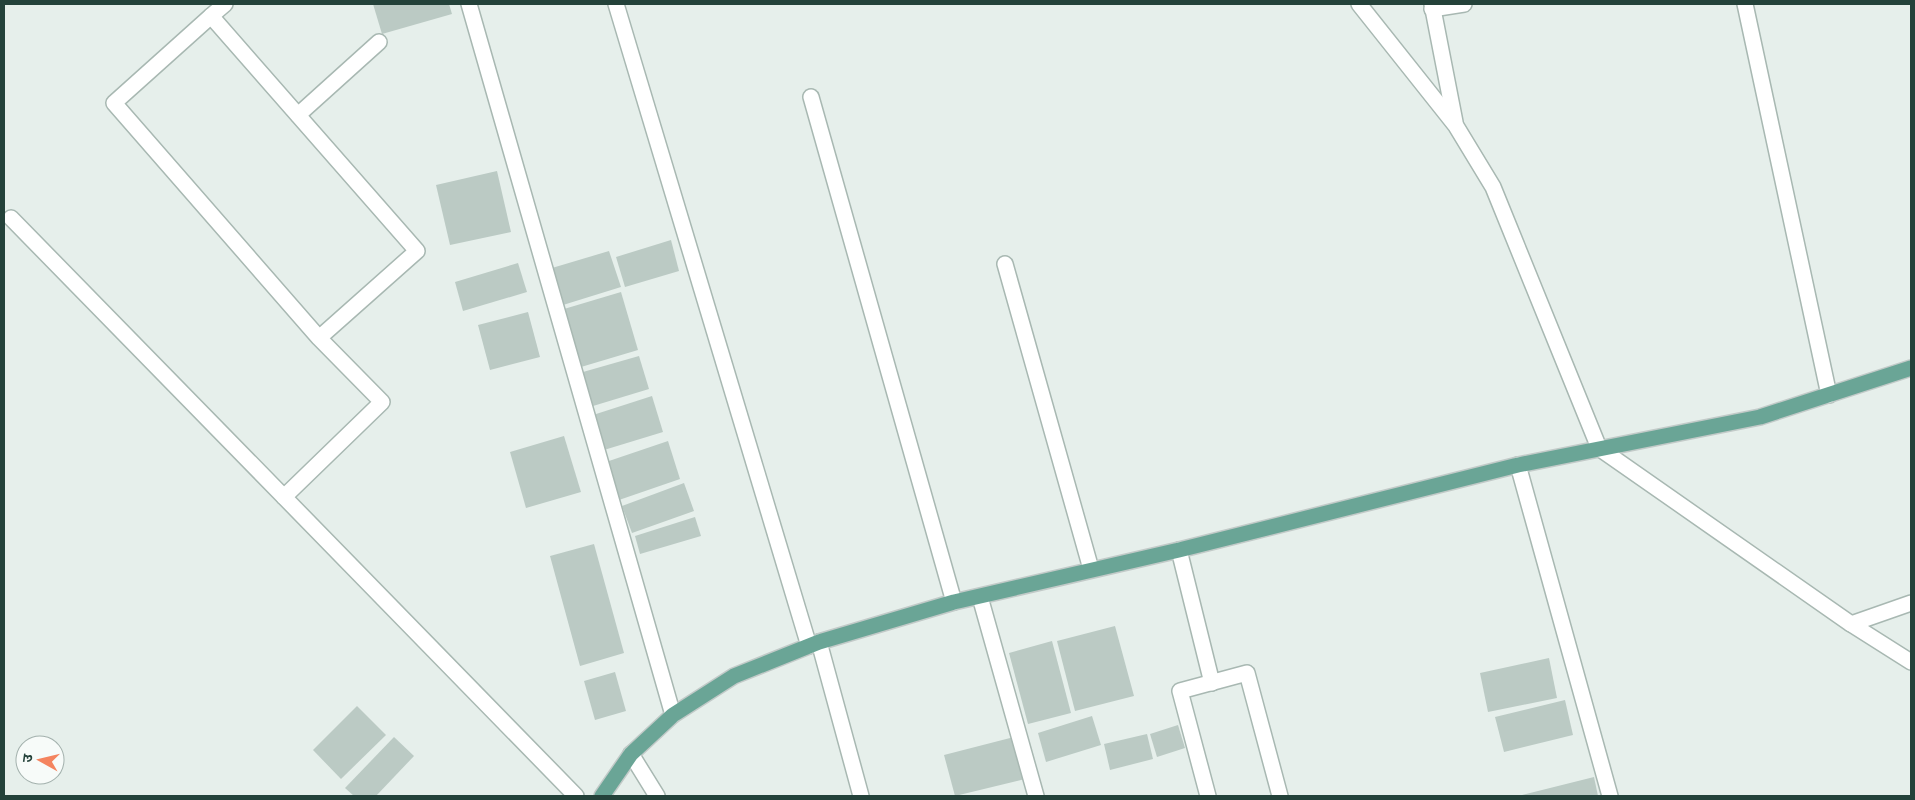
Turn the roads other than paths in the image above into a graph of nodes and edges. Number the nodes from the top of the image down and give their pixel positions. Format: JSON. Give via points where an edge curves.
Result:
{"nodes":[{"id":1,"x":225,"y":4,"type":"edge"},
{"id":2,"x":468,"y":4,"type":"edge"},
{"id":3,"x":616,"y":4,"type":"edge"},
{"id":4,"x":1359,"y":4,"type":"edge"},
{"id":5,"x":1464,"y":4,"type":"edge"},
{"id":6,"x":1745,"y":4,"type":"edge"},
{"id":7,"x":1432,"y":6,"type":"edge"},
{"id":8,"x":211,"y":16,"type":"junction"},
{"id":9,"x":379,"y":42,"type":"dead end"},
{"id":10,"x":812,"y":97,"type":"dead end"},
{"id":11,"x":298,"y":115,"type":"junction"},
{"id":12,"x":1456,"y":126,"type":"junction"},
{"id":13,"x":11,"y":218,"type":"dead end"},
{"id":14,"x":1005,"y":264,"type":"dead end"},
{"id":15,"x":319,"y":338,"type":"junction"},
{"id":16,"x":1911,"y":368,"type":"edge"},
{"id":17,"x":1829,"y":395,"type":"junction"},
{"id":18,"x":1599,"y":448,"type":"junction"},
{"id":19,"x":1518,"y":465,"type":"junction"},
{"id":20,"x":284,"y":497,"type":"junction"},
{"id":21,"x":1179,"y":550,"type":"junction"},
{"id":22,"x":1092,"y":569,"type":"junction"},
{"id":23,"x":980,"y":597,"type":"junction"},
{"id":24,"x":954,"y":602,"type":"junction"},
{"id":25,"x":1911,"y":603,"type":"edge"},
{"id":26,"x":1851,"y":624,"type":"junction"},
{"id":27,"x":814,"y":644,"type":"junction"},
{"id":28,"x":1911,"y":662,"type":"edge"},
{"id":29,"x":1212,"y":683,"type":"junction"},
{"id":30,"x":672,"y":715,"type":"junction"},
{"id":31,"x":631,"y":754,"type":"junction"},
{"id":32,"x":576,"y":796,"type":"edge"},
{"id":33,"x":602,"y":796,"type":"edge"},
{"id":34,"x":657,"y":796,"type":"edge"},
{"id":35,"x":861,"y":796,"type":"edge"},
{"id":36,"x":1036,"y":796,"type":"edge"},
{"id":37,"x":1208,"y":796,"type":"edge"},
{"id":38,"x":1280,"y":796,"type":"edge"},
{"id":39,"x":1610,"y":796,"type":"edge"}],
"edges":[{"from":1,"to":8,"type":"street"},
{"from":2,"to":30,"type":"street"},
{"from":3,"to":27,"type":"street"},
{"from":4,"to":12,"type":"street"},
{"from":5,"to":7,"type":"street"},
{"from":6,"to":17,"type":"street"},
{"from":7,"to":12,"type":"street"},
{"from":8,"to":11,"type":"street"},
{"from":8,"to":15,"type":"street","via":[[114,103]]},
{"from":9,"to":11,"type":"street"},
{"from":10,"to":24,"type":"street"},
{"from":11,"to":15,"type":"street","via":[[417,251]]},
{"from":12,"to":18,"type":"street","via":[[1493,187]]},
{"from":13,"to":20,"type":"street"},
{"from":14,"to":22,"type":"street"},
{"from":15,"to":20,"type":"street","via":[[382,402]]},
{"from":16,"to":17,"type":"main road"},
{"from":17,"to":18,"type":"main road","via":[[1760,418]]},
{"from":18,"to":19,"type":"main road"},
{"from":18,"to":26,"type":"street"},
{"from":19,"to":21,"type":"main road"},
{"from":19,"to":39,"type":"street"},
{"from":20,"to":32,"type":"street"},
{"from":21,"to":22,"type":"main road"},
{"from":21,"to":29,"type":"street"},
{"from":22,"to":23,"type":"main road"},
{"from":23,"to":24,"type":"main road"},
{"from":23,"to":36,"type":"street"},
{"from":24,"to":27,"type":"main road"},
{"from":25,"to":26,"type":"street"},
{"from":26,"to":28,"type":"street"},
{"from":27,"to":30,"type":"main road","via":[[734,676]]},
{"from":27,"to":35,"type":"street"},
{"from":29,"to":37,"type":"street","via":[[1180,692]]},
{"from":29,"to":38,"type":"street","via":[[1247,673]]},
{"from":30,"to":31,"type":"main road"},
{"from":31,"to":33,"type":"main road"},
{"from":31,"to":34,"type":"street"}]}
